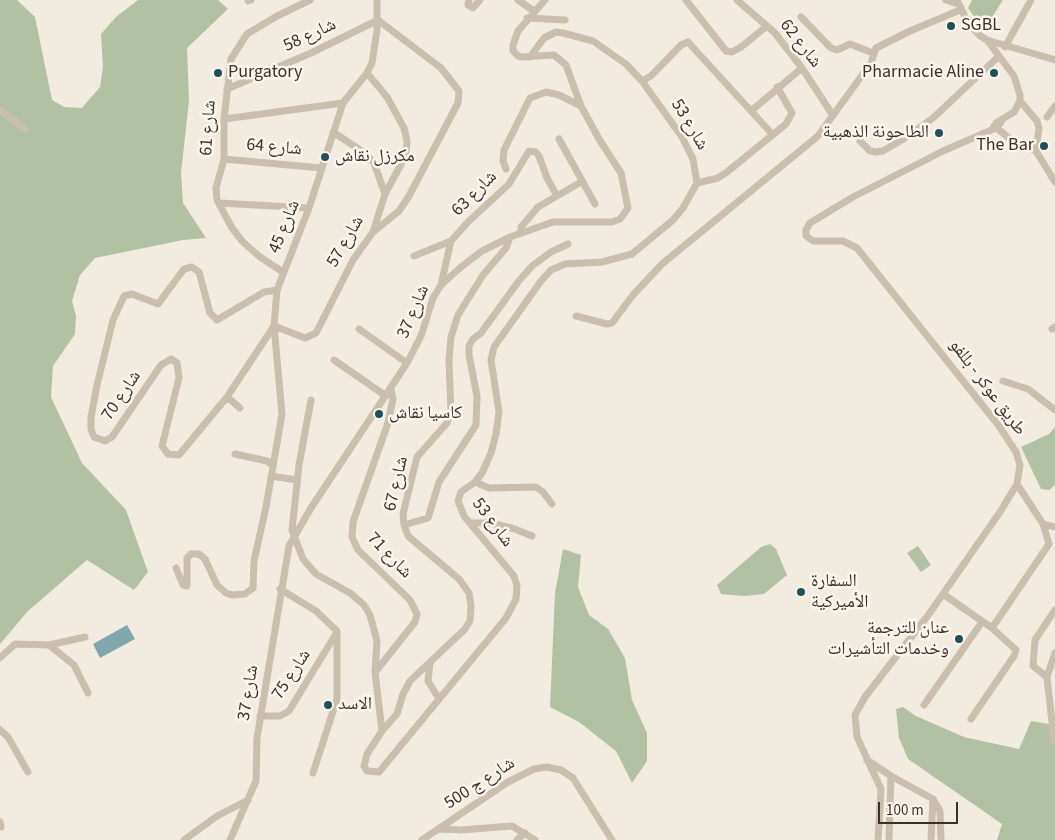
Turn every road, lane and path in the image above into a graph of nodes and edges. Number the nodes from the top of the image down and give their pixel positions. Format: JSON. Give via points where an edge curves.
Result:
{"nodes":[{"id":1,"x":310,"y":0,"type":"edge"},
{"id":2,"x":377,"y":0,"type":"edge"},
{"id":3,"x":469,"y":0,"type":"edge"},
{"id":4,"x":480,"y":0,"type":"edge"},
{"id":5,"x":518,"y":0,"type":"edge"},
{"id":6,"x":546,"y":0,"type":"edge"},
{"id":7,"x":686,"y":0,"type":"edge"},
{"id":8,"x":736,"y":0,"type":"edge"},
{"id":9,"x":946,"y":0,"type":"edge"},
{"id":10,"x":1031,"y":0,"type":"edge"},
{"id":11,"x":959,"y":5,"type":"edge"},
{"id":12,"x":534,"y":11,"type":"junction"},
{"id":13,"x":801,"y":17,"type":"dead end"},
{"id":14,"x":527,"y":18,"type":"junction"},
{"id":15,"x":378,"y":20,"type":"junction"},
{"id":16,"x":564,"y":20,"type":"dead end"},
{"id":17,"x":767,"y":26,"type":"junction"},
{"id":18,"x":987,"y":40,"type":"junction"},
{"id":19,"x":1009,"y":48,"type":"junction"},
{"id":20,"x":873,"y":53,"type":"junction"},
{"id":21,"x":530,"y":57,"type":"junction"},
{"id":22,"x":1002,"y":60,"type":"junction"},
{"id":23,"x":1055,"y":60,"type":"edge"},
{"id":24,"x":802,"y":68,"type":"junction"},
{"id":25,"x":367,"y":73,"type":"junction"},
{"id":26,"x":642,"y":81,"type":"junction"},
{"id":27,"x":777,"y":87,"type":"junction"},
{"id":28,"x":227,"y":89,"type":"junction"},
{"id":29,"x":1020,"y":102,"type":"junction"},
{"id":30,"x":344,"y":103,"type":"junction"},
{"id":31,"x":581,"y":106,"type":"junction"},
{"id":32,"x":1055,"y":106,"type":"edge"},
{"id":33,"x":0,"y":110,"type":"edge"},
{"id":34,"x":751,"y":111,"type":"junction"},
{"id":35,"x":832,"y":114,"type":"junction"},
{"id":36,"x":1048,"y":117,"type":"dead end"},
{"id":37,"x":224,"y":119,"type":"junction"},
{"id":38,"x":997,"y":125,"type":"junction"},
{"id":39,"x":26,"y":130,"type":"dead end"},
{"id":40,"x":333,"y":132,"type":"junction"},
{"id":41,"x":773,"y":135,"type":"junction"},
{"id":42,"x":559,"y":139,"type":"dead end"},
{"id":43,"x":860,"y":142,"type":"dead end"},
{"id":44,"x":1036,"y":151,"type":"junction"},
{"id":45,"x":224,"y":159,"type":"junction"},
{"id":46,"x":321,"y":168,"type":"junction"},
{"id":47,"x":506,"y":169,"type":"dead end"},
{"id":48,"x":1052,"y":170,"type":"edge"},
{"id":49,"x":581,"y":182,"type":"junction"},
{"id":50,"x":1055,"y":182,"type":"edge"},
{"id":51,"x":697,"y":183,"type":"junction"},
{"id":52,"x":385,"y":194,"type":"junction"},
{"id":53,"x":557,"y":196,"type":"junction"},
{"id":54,"x":219,"y":203,"type":"junction"},
{"id":55,"x":595,"y":204,"type":"dead end"},
{"id":56,"x":309,"y":208,"type":"junction"},
{"id":57,"x":373,"y":232,"type":"junction"},
{"id":58,"x":521,"y":233,"type":"junction"},
{"id":59,"x":510,"y":237,"type":"junction"},
{"id":60,"x":451,"y":241,"type":"junction"},
{"id":61,"x":568,"y":244,"type":"dead end"},
{"id":62,"x":414,"y":256,"type":"dead end"},
{"id":63,"x":283,"y":272,"type":"junction"},
{"id":64,"x":441,"y":285,"type":"junction"},
{"id":65,"x":277,"y":290,"type":"junction"},
{"id":66,"x":576,"y":316,"type":"dead end"},
{"id":67,"x":274,"y":326,"type":"junction"},
{"id":68,"x":358,"y":329,"type":"dead end"},
{"id":69,"x":334,"y":360,"type":"dead end"},
{"id":70,"x":407,"y":363,"type":"junction"},
{"id":71,"x":1004,"y":382,"type":"dead end"},
{"id":72,"x":391,"y":389,"type":"junction"},
{"id":73,"x":386,"y":396,"type":"junction"},
{"id":74,"x":227,"y":397,"type":"junction"},
{"id":75,"x":311,"y":400,"type":"dead end"},
{"id":76,"x":240,"y":408,"type":"dead end"},
{"id":77,"x":1055,"y":410,"type":"edge"},
{"id":78,"x":236,"y":454,"type":"dead end"},
{"id":79,"x":272,"y":465,"type":"junction"},
{"id":80,"x":270,"y":476,"type":"junction"},
{"id":81,"x":297,"y":480,"type":"junction"},
{"id":82,"x":475,"y":482,"type":"junction"},
{"id":83,"x":1017,"y":484,"type":"junction"},
{"id":84,"x":552,"y":504,"type":"dead end"},
{"id":85,"x":471,"y":523,"type":"junction"},
{"id":86,"x":1043,"y":524,"type":"junction"},
{"id":87,"x":404,"y":525,"type":"junction"},
{"id":88,"x":1055,"y":527,"type":"edge"},
{"id":89,"x":293,"y":536,"type":"junction"},
{"id":90,"x":532,"y":536,"type":"dead end"},
{"id":91,"x":176,"y":568,"type":"dead end"},
{"id":92,"x":280,"y":588,"type":"junction"},
{"id":93,"x":943,"y":594,"type":"junction"},
{"id":94,"x":1055,"y":610,"type":"edge"},
{"id":95,"x":982,"y":622,"type":"junction"},
{"id":96,"x":992,"y":628,"type":"junction"},
{"id":97,"x":337,"y":631,"type":"junction"},
{"id":98,"x":85,"y":637,"type":"dead end"},
{"id":99,"x":49,"y":645,"type":"junction"},
{"id":100,"x":3,"y":648,"type":"edge"},
{"id":101,"x":1055,"y":653,"type":"edge"},
{"id":102,"x":0,"y":658,"type":"edge"},
{"id":103,"x":430,"y":662,"type":"junction"},
{"id":104,"x":376,"y":672,"type":"junction"},
{"id":105,"x":1047,"y":677,"type":"junction"},
{"id":106,"x":88,"y":693,"type":"dead end"},
{"id":107,"x":438,"y":699,"type":"junction"},
{"id":108,"x":924,"y":705,"type":"dead end"},
{"id":109,"x":260,"y":716,"type":"junction"},
{"id":110,"x":971,"y":719,"type":"dead end"},
{"id":111,"x":0,"y":730,"type":"edge"},
{"id":112,"x":382,"y":731,"type":"junction"},
{"id":113,"x":1054,"y":741,"type":"dead end"},
{"id":114,"x":867,"y":759,"type":"junction"},
{"id":115,"x":28,"y":772,"type":"dead end"},
{"id":116,"x":313,"y":773,"type":"dead end"},
{"id":117,"x":891,"y":776,"type":"junction"},
{"id":118,"x":248,"y":799,"type":"junction"},
{"id":119,"x":933,"y":799,"type":"junction"},
{"id":120,"x":438,"y":829,"type":"junction"},
{"id":121,"x":525,"y":833,"type":"junction"},
{"id":122,"x":184,"y":840,"type":"edge"},
{"id":123,"x":230,"y":840,"type":"edge"},
{"id":124,"x":422,"y":840,"type":"edge"},
{"id":125,"x":517,"y":840,"type":"edge"},
{"id":126,"x":535,"y":840,"type":"edge"},
{"id":127,"x":612,"y":840,"type":"edge"},
{"id":128,"x":878,"y":840,"type":"edge"},
{"id":129,"x":889,"y":840,"type":"edge"},
{"id":130,"x":931,"y":840,"type":"edge"},
{"id":131,"x":941,"y":840,"type":"edge"}],
"edges":[{"from":1,"to":28,"type":"street","name":"شارع 61","via":[[247,34],[231,59]]},
{"from":2,"to":15,"type":"street","name":"شارع 45"},
{"from":3,"to":4,"type":"street","via":[[468,5],[473,8]]},
{"from":5,"to":12,"type":"street"},
{"from":6,"to":12,"type":"street"},
{"from":7,"to":17,"type":"street","via":[[726,51],[741,48]]},
{"from":8,"to":17,"type":"street","name":"شارع 62"},
{"from":9,"to":11,"type":"street"},
{"from":10,"to":19,"type":"street"},
{"from":11,"to":18,"type":"street","via":[[975,31]]},
{"from":11,"to":20,"type":"street","via":[[881,44]]},
{"from":12,"to":14,"type":"street"},
{"from":13,"to":20,"type":"street","via":[[831,48],[837,50],[850,44]]},
{"from":14,"to":16,"type":"street"},
{"from":14,"to":21,"type":"street","via":[[513,45],[518,56]]},
{"from":15,"to":25,"type":"street","name":"شارع 45","via":[[374,52]]},
{"from":15,"to":28,"type":"street","name":"شارع 58","via":[[311,54]]},
{"from":15,"to":57,"type":"street","via":[[441,68],[456,85],[460,97],[409,196],[388,222]]},
{"from":17,"to":24,"type":"street","name":"شارع 62"},
{"from":18,"to":19,"type":"street"},
{"from":18,"to":22,"type":"street"},
{"from":19,"to":22,"type":"street"},
{"from":19,"to":23,"type":"street"},
{"from":20,"to":35,"type":"street","via":[[871,63]]},
{"from":21,"to":26,"type":"street","name":"شارع 53","via":[[544,38],[556,32],[564,33],[593,41],[608,50]]},
{"from":21,"to":31,"type":"street","name":"شارع 37","via":[[554,55],[562,59]]},
{"from":22,"to":29,"type":"street","via":[[1017,82]]},
{"from":22,"to":43,"type":"street","via":[[905,138],[878,152],[872,152]]},
{"from":24,"to":27,"type":"street"},
{"from":24,"to":35,"type":"street","name":"شارع 62"},
{"from":25,"to":30,"type":"street","name":"شارع 45"},
{"from":25,"to":52,"type":"street","name":"شارع 57","via":[[387,97],[407,141],[406,155]]},
{"from":26,"to":34,"type":"street","via":[[687,42]]},
{"from":26,"to":51,"type":"street","name":"شارع 53","via":[[682,137],[693,159]]},
{"from":27,"to":34,"type":"street"},
{"from":27,"to":41,"type":"street","via":[[792,116]]},
{"from":28,"to":37,"type":"street","name":"شارع 61"},
{"from":29,"to":38,"type":"street","name":"طريق عوكر - بللفو","via":[[1014,112]]},
{"from":29,"to":44,"type":"street","via":[[1039,124]]},
{"from":30,"to":37,"type":"street"},
{"from":30,"to":40,"type":"street","name":"شارع 45"},
{"from":31,"to":47,"type":"street","via":[[546,92],[530,98],[504,150]]},
{"from":31,"to":58,"type":"street","name":"شارع 37","via":[[621,173],[628,208],[612,222],[553,222]]},
{"from":32,"to":36,"type":"street"},
{"from":33,"to":39,"type":"street"},
{"from":34,"to":41,"type":"street"},
{"from":35,"to":66,"type":"street","via":[[818,136],[654,272],[612,323]]},
{"from":37,"to":45,"type":"street","name":"شارع 61"},
{"from":38,"to":44,"type":"street","via":[[1009,138]]},
{"from":38,"to":83,"type":"street","name":"طريق عوكر - بللفو","via":[[853,197],[815,220],[808,226],[806,234],[815,242],[843,241],[857,248],[1008,439],[1020,465]]},
{"from":40,"to":46,"type":"street","name":"شارع 45"},
{"from":40,"to":52,"type":"street","via":[[374,163]]},
{"from":41,"to":51,"type":"street","via":[[718,178]]},
{"from":42,"to":49,"type":"street"},
{"from":44,"to":48,"type":"street"},
{"from":45,"to":46,"type":"street","name":"شارع 64"},
{"from":45,"to":54,"type":"street","name":"شارع 61","via":[[216,188]]},
{"from":46,"to":56,"type":"street","name":"شارع 45"},
{"from":48,"to":50,"type":"street"},
{"from":49,"to":53,"type":"street"},
{"from":49,"to":55,"type":"street"},
{"from":51,"to":82,"type":"street","name":"شارع 53","via":[[678,214],[632,254],[602,262],[565,264],[551,270],[541,281],[494,347],[491,360],[499,412],[496,434],[491,454]]},
{"from":52,"to":57,"type":"street","name":"شارع 57"},
{"from":53,"to":58,"type":"street","via":[[531,213],[520,227]]},
{"from":53,"to":60,"type":"street","name":"شارع 63","via":[[539,156],[529,151],[509,184]]},
{"from":54,"to":56,"type":"street"},
{"from":54,"to":63,"type":"street","name":"شارع 61","via":[[243,242]]},
{"from":56,"to":63,"type":"street","name":"شارع 45"},
{"from":57,"to":67,"type":"street","name":"شارع 57","via":[[353,260],[316,333],[305,338]]},
{"from":58,"to":59,"type":"street","name":"شارع 37"},
{"from":59,"to":64,"type":"street","name":"شارع 37","via":[[482,251]]},
{"from":59,"to":87,"type":"street","name":"شارع 67","via":[[506,248],[483,275],[458,315],[450,344],[451,413],[447,423],[417,457],[406,498]]},
{"from":60,"to":62,"type":"street"},
{"from":60,"to":64,"type":"street","name":"شارع 63"},
{"from":61,"to":87,"type":"street","via":[[532,266],[473,339],[469,354],[477,396],[476,424],[439,482],[428,518]]},
{"from":63,"to":65,"type":"street","name":"شارع 45"},
{"from":64,"to":70,"type":"street","name":"شارع 37"},
{"from":65,"to":67,"type":"street","name":"شارع 45"},
{"from":65,"to":74,"type":"street","name":"شارع 70","via":[[255,296],[217,320],[210,313],[199,272],[192,267],[184,269],[158,304],[132,294],[124,296],[114,320],[97,385],[91,429],[94,437],[101,440],[112,437],[168,359],[176,362],[180,372],[162,443],[168,454],[181,454]]},
{"from":67,"to":74,"type":"street","name":"شارع 70"},
{"from":67,"to":79,"type":"street","name":"شارع 45","via":[[282,414]]},
{"from":68,"to":70,"type":"street"},
{"from":69,"to":73,"type":"street"},
{"from":70,"to":72,"type":"street","name":"شارع 37"},
{"from":71,"to":77,"type":"street","via":[[1028,389]]},
{"from":72,"to":73,"type":"street","name":"شارع 37"},
{"from":72,"to":104,"type":"street","name":"شارع 71","via":[[393,399],[388,423],[353,522],[352,537],[358,550],[410,600],[417,614],[415,622]]},
{"from":73,"to":89,"type":"street","name":"شارع 37"},
{"from":74,"to":76,"type":"street"},
{"from":75,"to":81,"type":"street"},
{"from":78,"to":79,"type":"street"},
{"from":79,"to":80,"type":"street","name":"شارع 45"},
{"from":80,"to":81,"type":"street"},
{"from":80,"to":91,"type":"street","name":"شارع 45","via":[[250,592],[232,595],[223,591],[199,554],[191,554],[187,558],[187,586],[183,585]]},
{"from":81,"to":89,"type":"street"},
{"from":82,"to":84,"type":"street","via":[[488,488],[536,487]]},
{"from":82,"to":85,"type":"street","name":"شارع 53","via":[[463,490],[458,501],[460,510]]},
{"from":83,"to":86,"type":"street"},
{"from":83,"to":93,"type":"street","name":"طريق عوكر - بللفو"},
{"from":85,"to":90,"type":"street","via":[[515,528]]},
{"from":85,"to":107,"type":"street","name":"شارع 53","via":[[514,576],[517,596],[506,618]]},
{"from":86,"to":88,"type":"street"},
{"from":86,"to":96,"type":"street","via":[[1050,542]]},
{"from":87,"to":103,"type":"street","name":"شارع 67","via":[[408,536],[459,579],[470,598],[468,625]]},
{"from":89,"to":92,"type":"street","name":"شارع 37"},
{"from":89,"to":104,"type":"street","via":[[303,559],[316,574],[350,592],[367,610],[377,641]]},
{"from":92,"to":97,"type":"street","via":[[327,619]]},
{"from":92,"to":109,"type":"street","name":"شارع 37"},
{"from":93,"to":95,"type":"street"},
{"from":93,"to":114,"type":"street","name":"طريق عوكر - بللفو","via":[[857,709],[855,731]]},
{"from":94,"to":105,"type":"street","via":[[1035,640],[1033,666]]},
{"from":95,"to":96,"type":"street"},
{"from":95,"to":108,"type":"street"},
{"from":96,"to":110,"type":"street","via":[[1014,646],[1015,654]]},
{"from":97,"to":109,"type":"street","name":"شارع 75","via":[[289,711],[280,716]]},
{"from":97,"to":116,"type":"street","name":"شارع 75","via":[[337,699]]},
{"from":98,"to":99,"type":"street"},
{"from":99,"to":100,"type":"street","via":[[19,644]]},
{"from":99,"to":106,"type":"street","via":[[74,665]]},
{"from":100,"to":102,"type":"street"},
{"from":101,"to":105,"type":"street"},
{"from":103,"to":107,"type":"street","via":[[428,682]]},
{"from":103,"to":112,"type":"street","name":"شارع 67","via":[[407,687],[397,714]]},
{"from":104,"to":112,"type":"street"},
{"from":105,"to":113,"type":"street"},
{"from":107,"to":112,"type":"street","name":"شارع 53","via":[[383,770],[372,773],[365,768],[364,761]]},
{"from":109,"to":118,"type":"street","name":"شارع 37","via":[[256,781]]},
{"from":111,"to":115,"type":"street","via":[[16,749]]},
{"from":114,"to":117,"type":"street"},
{"from":114,"to":128,"type":"street","name":"طريق عوكر - بللفو","via":[[882,790]]},
{"from":117,"to":119,"type":"street"},
{"from":117,"to":129,"type":"street"},
{"from":118,"to":122,"type":"street"},
{"from":118,"to":123,"type":"street","name":"شارع 37"},
{"from":119,"to":130,"type":"street"},
{"from":119,"to":131,"type":"street","via":[[940,811]]},
{"from":120,"to":121,"type":"street","via":[[512,826]]},
{"from":120,"to":124,"type":"street","name":"شارع ج 500"},
{"from":120,"to":127,"type":"street","name":"شارع ج 500","via":[[508,782],[534,768],[547,767],[561,770],[573,778]]},
{"from":121,"to":125,"type":"street"},
{"from":121,"to":126,"type":"street"}]}
